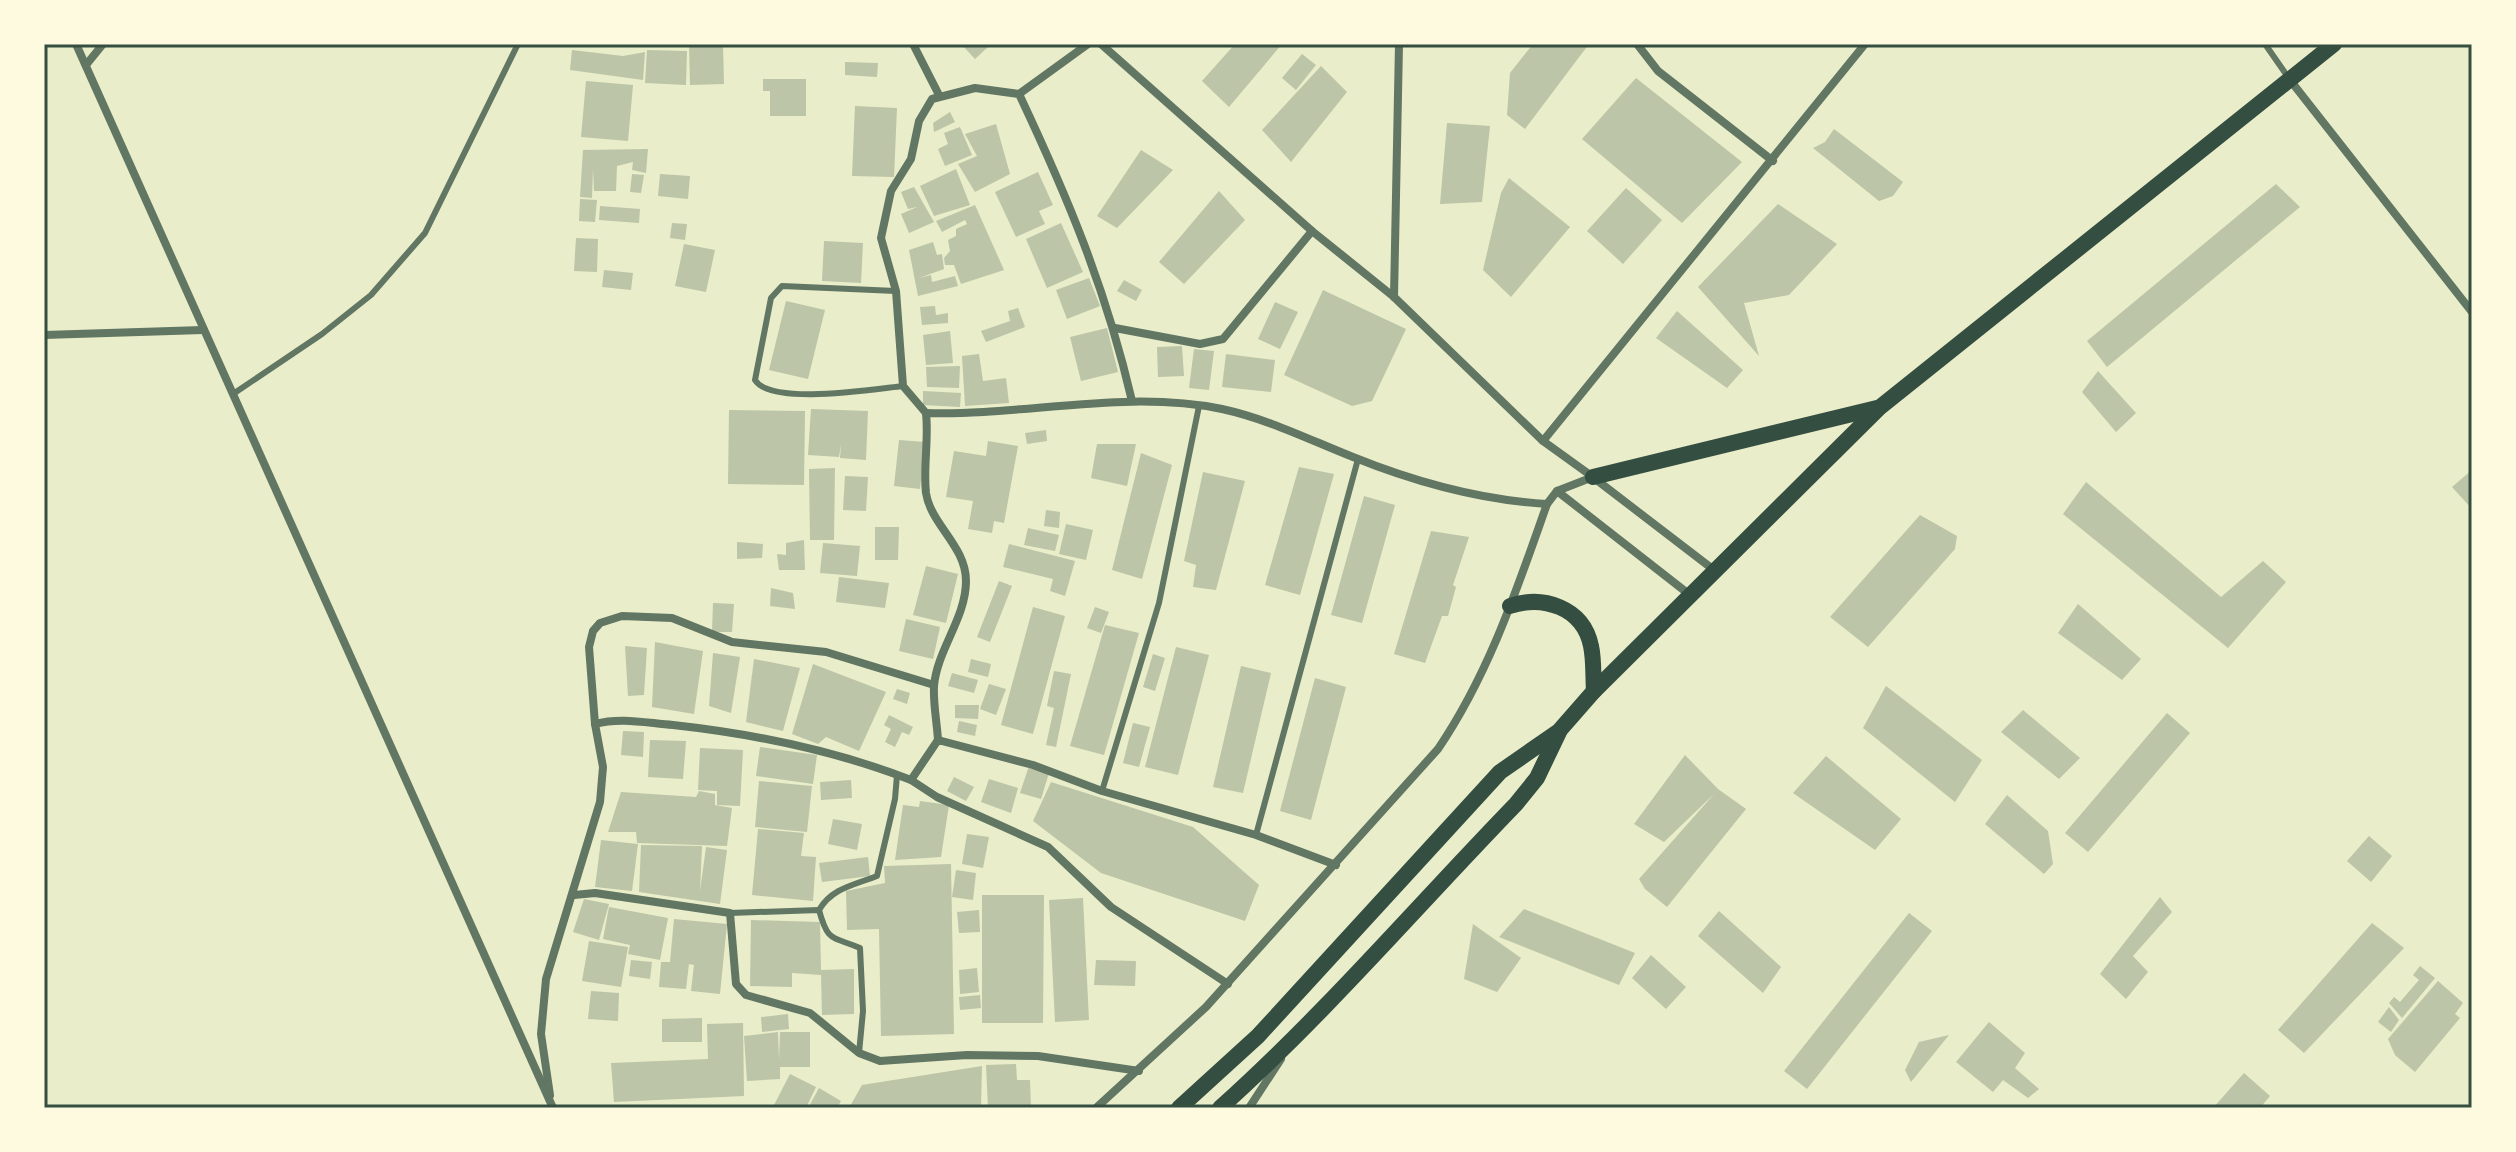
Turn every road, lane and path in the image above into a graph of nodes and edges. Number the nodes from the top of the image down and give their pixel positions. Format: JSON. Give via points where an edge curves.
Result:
{"nodes":[{"id":1,"x":76,"y":44,"type":"edge"},
{"id":2,"x":103,"y":44,"type":"edge"},
{"id":3,"x":518,"y":44,"type":"edge"},
{"id":4,"x":593,"y":44,"type":"edge"},
{"id":5,"x":664,"y":44,"type":"edge"},
{"id":6,"x":913,"y":44,"type":"edge"},
{"id":7,"x":1088,"y":44,"type":"edge"},
{"id":8,"x":1101,"y":44,"type":"edge"},
{"id":9,"x":1399,"y":44,"type":"edge"},
{"id":10,"x":1637,"y":44,"type":"edge"},
{"id":11,"x":1865,"y":44,"type":"edge"},
{"id":12,"x":2265,"y":44,"type":"edge"},
{"id":13,"x":2334,"y":44,"type":"edge"},
{"id":14,"x":86,"y":65,"type":"junction"},
{"id":15,"x":2290,"y":80,"type":"junction"},
{"id":16,"x":1019,"y":94,"type":"junction"},
{"id":17,"x":939,"y":95,"type":"junction"},
{"id":18,"x":1773,"y":161,"type":"junction"},
{"id":19,"x":1312,"y":231,"type":"junction"},
{"id":20,"x":896,"y":291,"type":"junction"},
{"id":21,"x":1394,"y":297,"type":"junction"},
{"id":22,"x":2472,"y":312,"type":"edge"},
{"id":23,"x":1115,"y":328,"type":"junction"},
{"id":24,"x":203,"y":330,"type":"junction"},
{"id":25,"x":44,"y":335,"type":"edge"},
{"id":26,"x":903,"y":386,"type":"junction"},
{"id":27,"x":233,"y":394,"type":"junction"},
{"id":28,"x":1132,"y":401,"type":"junction"},
{"id":29,"x":1199,"y":406,"type":"junction"},
{"id":30,"x":1879,"y":408,"type":"junction"},
{"id":31,"x":926,"y":413,"type":"junction"},
{"id":32,"x":1543,"y":441,"type":"junction"},
{"id":33,"x":1358,"y":459,"type":"junction"},
{"id":34,"x":1593,"y":477,"type":"junction"},
{"id":35,"x":1557,"y":491,"type":"junction"},
{"id":36,"x":1547,"y":504,"type":"junction"},
{"id":37,"x":1714,"y":570,"type":"junction"},
{"id":38,"x":1690,"y":595,"type":"junction"},
{"id":39,"x":1510,"y":606,"type":"junction"},
{"id":40,"x":934,"y":685,"type":"junction"},
{"id":41,"x":1594,"y":691,"type":"junction"},
{"id":42,"x":595,"y":724,"type":"junction"},
{"id":43,"x":1559,"y":731,"type":"junction"},
{"id":44,"x":938,"y":740,"type":"junction"},
{"id":45,"x":897,"y":775,"type":"junction"},
{"id":46,"x":911,"y":780,"type":"junction"},
{"id":47,"x":1102,"y":791,"type":"junction"},
{"id":48,"x":1256,"y":835,"type":"junction"},
{"id":49,"x":1336,"y":865,"type":"junction"},
{"id":50,"x":574,"y":895,"type":"junction"},
{"id":51,"x":819,"y":910,"type":"junction"},
{"id":52,"x":730,"y":913,"type":"junction"},
{"id":53,"x":1228,"y":984,"type":"junction"},
{"id":54,"x":1288,"y":1048,"type":"junction"},
{"id":55,"x":859,"y":1053,"type":"junction"},
{"id":56,"x":1139,"y":1071,"type":"junction"},
{"id":57,"x":552,"y":1106,"type":"edge"},
{"id":58,"x":1096,"y":1108,"type":"edge"},
{"id":59,"x":1179,"y":1108,"type":"edge"},
{"id":60,"x":1220,"y":1108,"type":"edge"},
{"id":61,"x":1249,"y":1108,"type":"edge"}],
"edges":[{"from":1,"to":14,"type":"street"},
{"from":2,"to":14,"type":"street"},
{"from":3,"to":27,"type":"lane","via":[[425,233],[371,295]]},
{"from":4,"to":5,"type":"lane"},
{"from":6,"to":17,"type":"street"},
{"from":7,"to":16,"type":"street"},
{"from":8,"to":19,"type":"street"},
{"from":9,"to":21,"type":"street"},
{"from":10,"to":18,"type":"street","via":[[1658,71]]},
{"from":11,"to":18,"type":"street"},
{"from":12,"to":15,"type":"lane"},
{"from":13,"to":15,"type":"main road"},
{"from":14,"to":24,"type":"street"},
{"from":15,"to":22,"type":"street"},
{"from":15,"to":30,"type":"main road"},
{"from":16,"to":17,"type":"street","via":[[975,88]]},
{"from":16,"to":23,"type":"street","via":[[1081,228]]},
{"from":17,"to":20,"type":"street","via":[[919,121],[911,159],[891,191],[881,238]]},
{"from":18,"to":32,"type":"street"},
{"from":19,"to":21,"type":"street"},
{"from":19,"to":23,"type":"street","via":[[1223,339],[1200,344]]},
{"from":20,"to":26,"type":"street"},
{"from":20,"to":26,"type":"lane","via":[[782,286],[771,298],[755,380],[766,390],[791,393]]},
{"from":21,"to":32,"type":"street"},
{"from":23,"to":28,"type":"street"},
{"from":24,"to":25,"type":"street"},
{"from":24,"to":27,"type":"street"},
{"from":26,"to":31,"type":"street"},
{"from":27,"to":57,"type":"street"},
{"from":28,"to":29,"type":"street"},
{"from":28,"to":31,"type":"street","via":[[983,415]]},
{"from":29,"to":33,"type":"street","via":[[1248,415]]},
{"from":29,"to":47,"type":"lane","via":[[1159,603]]},
{"from":30,"to":34,"type":"main road"},
{"from":30,"to":37,"type":"main road"},
{"from":31,"to":40,"type":"street","via":[[926,494],[961,557],[966,580]]},
{"from":32,"to":34,"type":"street"},
{"from":33,"to":36,"type":"street","via":[[1500,501]]},
{"from":33,"to":48,"type":"lane"},
{"from":34,"to":35,"type":"street"},
{"from":34,"to":37,"type":"street"},
{"from":35,"to":36,"type":"street"},
{"from":35,"to":38,"type":"street"},
{"from":36,"to":39,"type":"street"},
{"from":37,"to":38,"type":"main road"},
{"from":38,"to":41,"type":"main road"},
{"from":39,"to":41,"type":"main road","via":[[1543,601],[1580,623],[1592,647]]},
{"from":39,"to":49,"type":"street","via":[[1469,702],[1446,737]]},
{"from":40,"to":42,"type":"street","via":[[826,652],[732,642],[672,618],[622,616],[600,623],[589,647]]},
{"from":40,"to":44,"type":"street"},
{"from":41,"to":43,"type":"main road"},
{"from":42,"to":45,"type":"street","via":[[627,720],[734,731],[858,760]]},
{"from":42,"to":50,"type":"street","via":[[603,767],[600,802]]},
{"from":43,"to":54,"type":"main road","via":[[1528,792],[1319,1009]]},
{"from":43,"to":59,"type":"main road","via":[[1500,772],[1258,1036]]},
{"from":44,"to":46,"type":"street"},
{"from":44,"to":47,"type":"street","via":[[1033,765]]},
{"from":45,"to":46,"type":"street"},
{"from":45,"to":51,"type":"lane","via":[[877,876],[838,890]]},
{"from":46,"to":53,"type":"street","via":[[1048,847],[1111,907]]},
{"from":47,"to":48,"type":"street"},
{"from":48,"to":49,"type":"street"},
{"from":49,"to":53,"type":"street"},
{"from":50,"to":52,"type":"street","via":[[595,893]]},
{"from":50,"to":57,"type":"street","via":[[542,1006]]},
{"from":51,"to":52,"type":"lane"},
{"from":51,"to":55,"type":"lane","via":[[834,941],[860,948]]},
{"from":52,"to":55,"type":"street","via":[[736,984],[746,995],[810,1013]]},
{"from":53,"to":56,"type":"street"},
{"from":54,"to":60,"type":"main road"},
{"from":54,"to":61,"type":"street"},
{"from":55,"to":56,"type":"street","via":[[880,1061],[1038,1056]]},
{"from":56,"to":58,"type":"street"}]}
